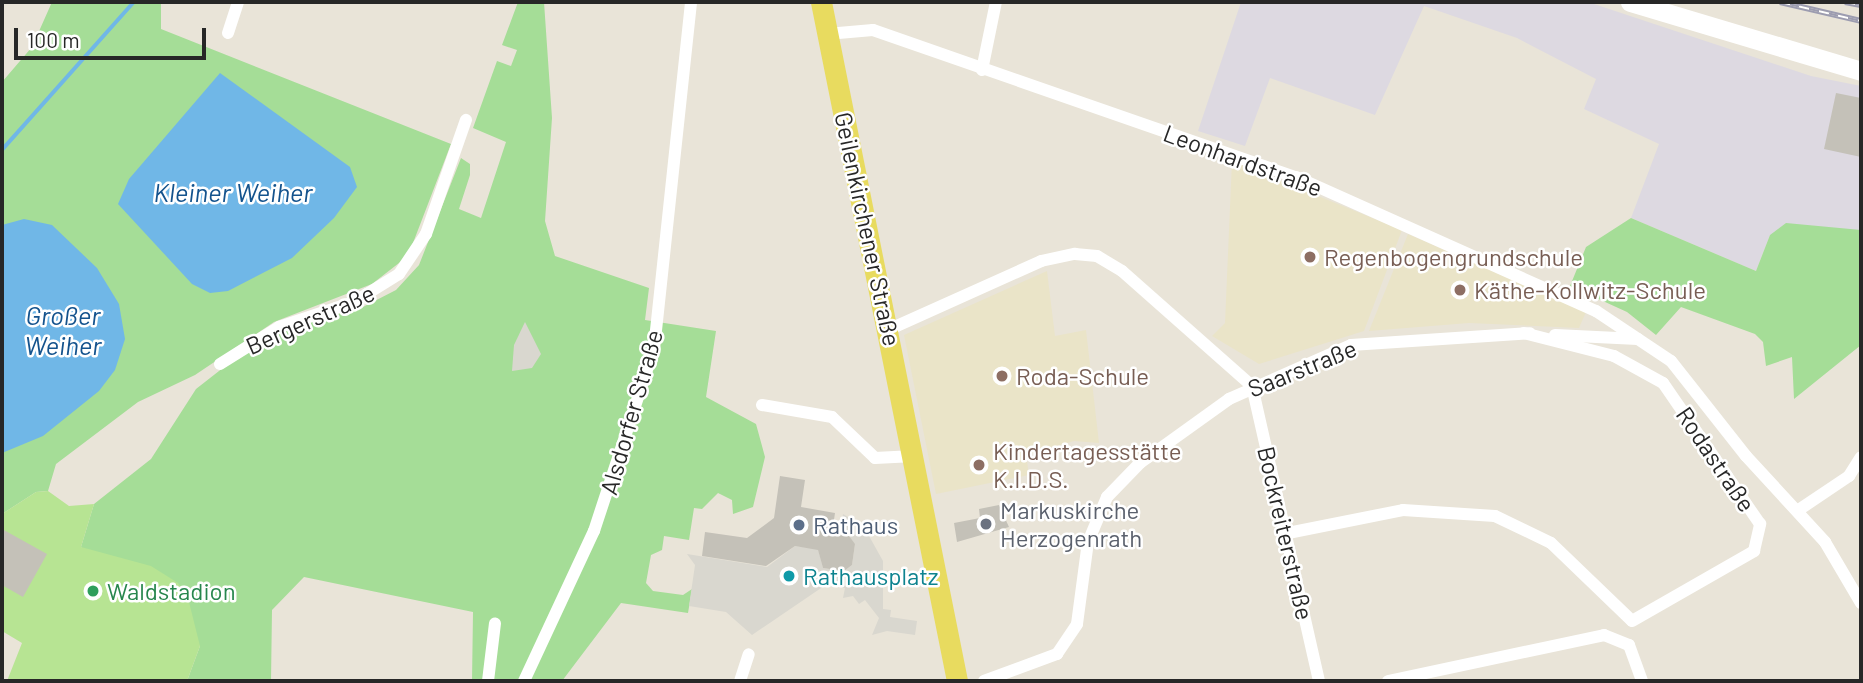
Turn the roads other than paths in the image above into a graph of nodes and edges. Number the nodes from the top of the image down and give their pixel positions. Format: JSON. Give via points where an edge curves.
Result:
{"nodes":[{"id":1,"x":237,"y":2,"type":"edge"},
{"id":2,"x":691,"y":2,"type":"edge"},
{"id":3,"x":821,"y":2,"type":"edge"},
{"id":4,"x":996,"y":2,"type":"edge"},
{"id":5,"x":1630,"y":2,"type":"edge"},
{"id":6,"x":228,"y":33,"type":"dead end"},
{"id":7,"x":827,"y":34,"type":"junction"},
{"id":8,"x":982,"y":70,"type":"junction"},
{"id":9,"x":1861,"y":71,"type":"edge"},
{"id":10,"x":466,"y":120,"type":"dead end"},
{"id":11,"x":890,"y":329,"type":"junction"},
{"id":12,"x":1524,"y":333,"type":"junction"},
{"id":13,"x":1642,"y":339,"type":"junction"},
{"id":14,"x":220,"y":364,"type":"dead end"},
{"id":15,"x":1252,"y":386,"type":"junction"},
{"id":16,"x":762,"y":405,"type":"dead end"},
{"id":17,"x":914,"y":456,"type":"junction"},
{"id":18,"x":1861,"y":457,"type":"edge"},
{"id":19,"x":1793,"y":507,"type":"junction"},
{"id":20,"x":1287,"y":533,"type":"junction"},
{"id":21,"x":1861,"y":603,"type":"edge"},
{"id":22,"x":495,"y":623,"type":"dead end"},
{"id":23,"x":748,"y":654,"type":"dead end"},
{"id":24,"x":744,"y":668,"type":"junction"},
{"id":25,"x":488,"y":681,"type":"edge"},
{"id":26,"x":524,"y":681,"type":"edge"},
{"id":27,"x":740,"y":681,"type":"edge"},
{"id":28,"x":750,"y":681,"type":"edge"},
{"id":29,"x":957,"y":681,"type":"edge"},
{"id":30,"x":984,"y":681,"type":"edge"},
{"id":31,"x":1319,"y":681,"type":"edge"},
{"id":32,"x":1388,"y":681,"type":"edge"},
{"id":33,"x":1642,"y":681,"type":"edge"}],
"edges":[{"from":1,"to":6,"type":"street"},
{"from":2,"to":26,"type":"street","name":"Alsdorfer Straße","via":[[654,349],[594,531]]},
{"from":3,"to":7,"type":"main road","name":"Geilenkirchener Straße"},
{"from":4,"to":8,"type":"street"},
{"from":5,"to":9,"type":"street"},
{"from":7,"to":8,"type":"street","name":"Leonhardstraße","via":[[873,30]]},
{"from":7,"to":11,"type":"main road","name":"Geilenkirchener Straße"},
{"from":8,"to":13,"type":"street","name":"Leonhardstraße","via":[[1319,186],[1577,301]]},
{"from":10,"to":14,"type":"street","name":"Bergerstraße","via":[[426,234],[399,274],[354,302],[279,327]]},
{"from":11,"to":15,"type":"street","via":[[1035,262],[1075,254],[1097,256],[1122,271]]},
{"from":11,"to":17,"type":"main road","name":"Geilenkirchener Straße"},
{"from":12,"to":13,"type":"street","name":"Saarstraße"},
{"from":12,"to":15,"type":"street","name":"Saarstraße","via":[[1351,345]]},
{"from":12,"to":20,"type":"street","name":"Rodastraße","via":[[1614,356],[1663,383],[1760,524],[1754,551],[1639,620],[1625,618],[1551,543],[1495,516],[1403,510]]},
{"from":13,"to":19,"type":"street","via":[[1671,361]]},
{"from":15,"to":20,"type":"street","name":"Bockreiterstraße"},
{"from":15,"to":30,"type":"street","name":"Saarstraße","via":[[1140,463],[1107,497],[1088,542],[1077,624],[1058,654]]},
{"from":16,"to":17,"type":"street","via":[[832,417],[875,458]]},
{"from":17,"to":29,"type":"main road","name":"Geilenkirchener Straße"},
{"from":18,"to":19,"type":"street","via":[[1849,476]]},
{"from":19,"to":21,"type":"street","via":[[1825,542]]},
{"from":20,"to":31,"type":"street","name":"Bockreiterstraße"},
{"from":22,"to":25,"type":"street"},
{"from":23,"to":24,"type":"street"},
{"from":24,"to":27,"type":"street"},
{"from":24,"to":28,"type":"street"},
{"from":32,"to":33,"type":"street","via":[[1595,636],[1616,637],[1632,650]]}]}
